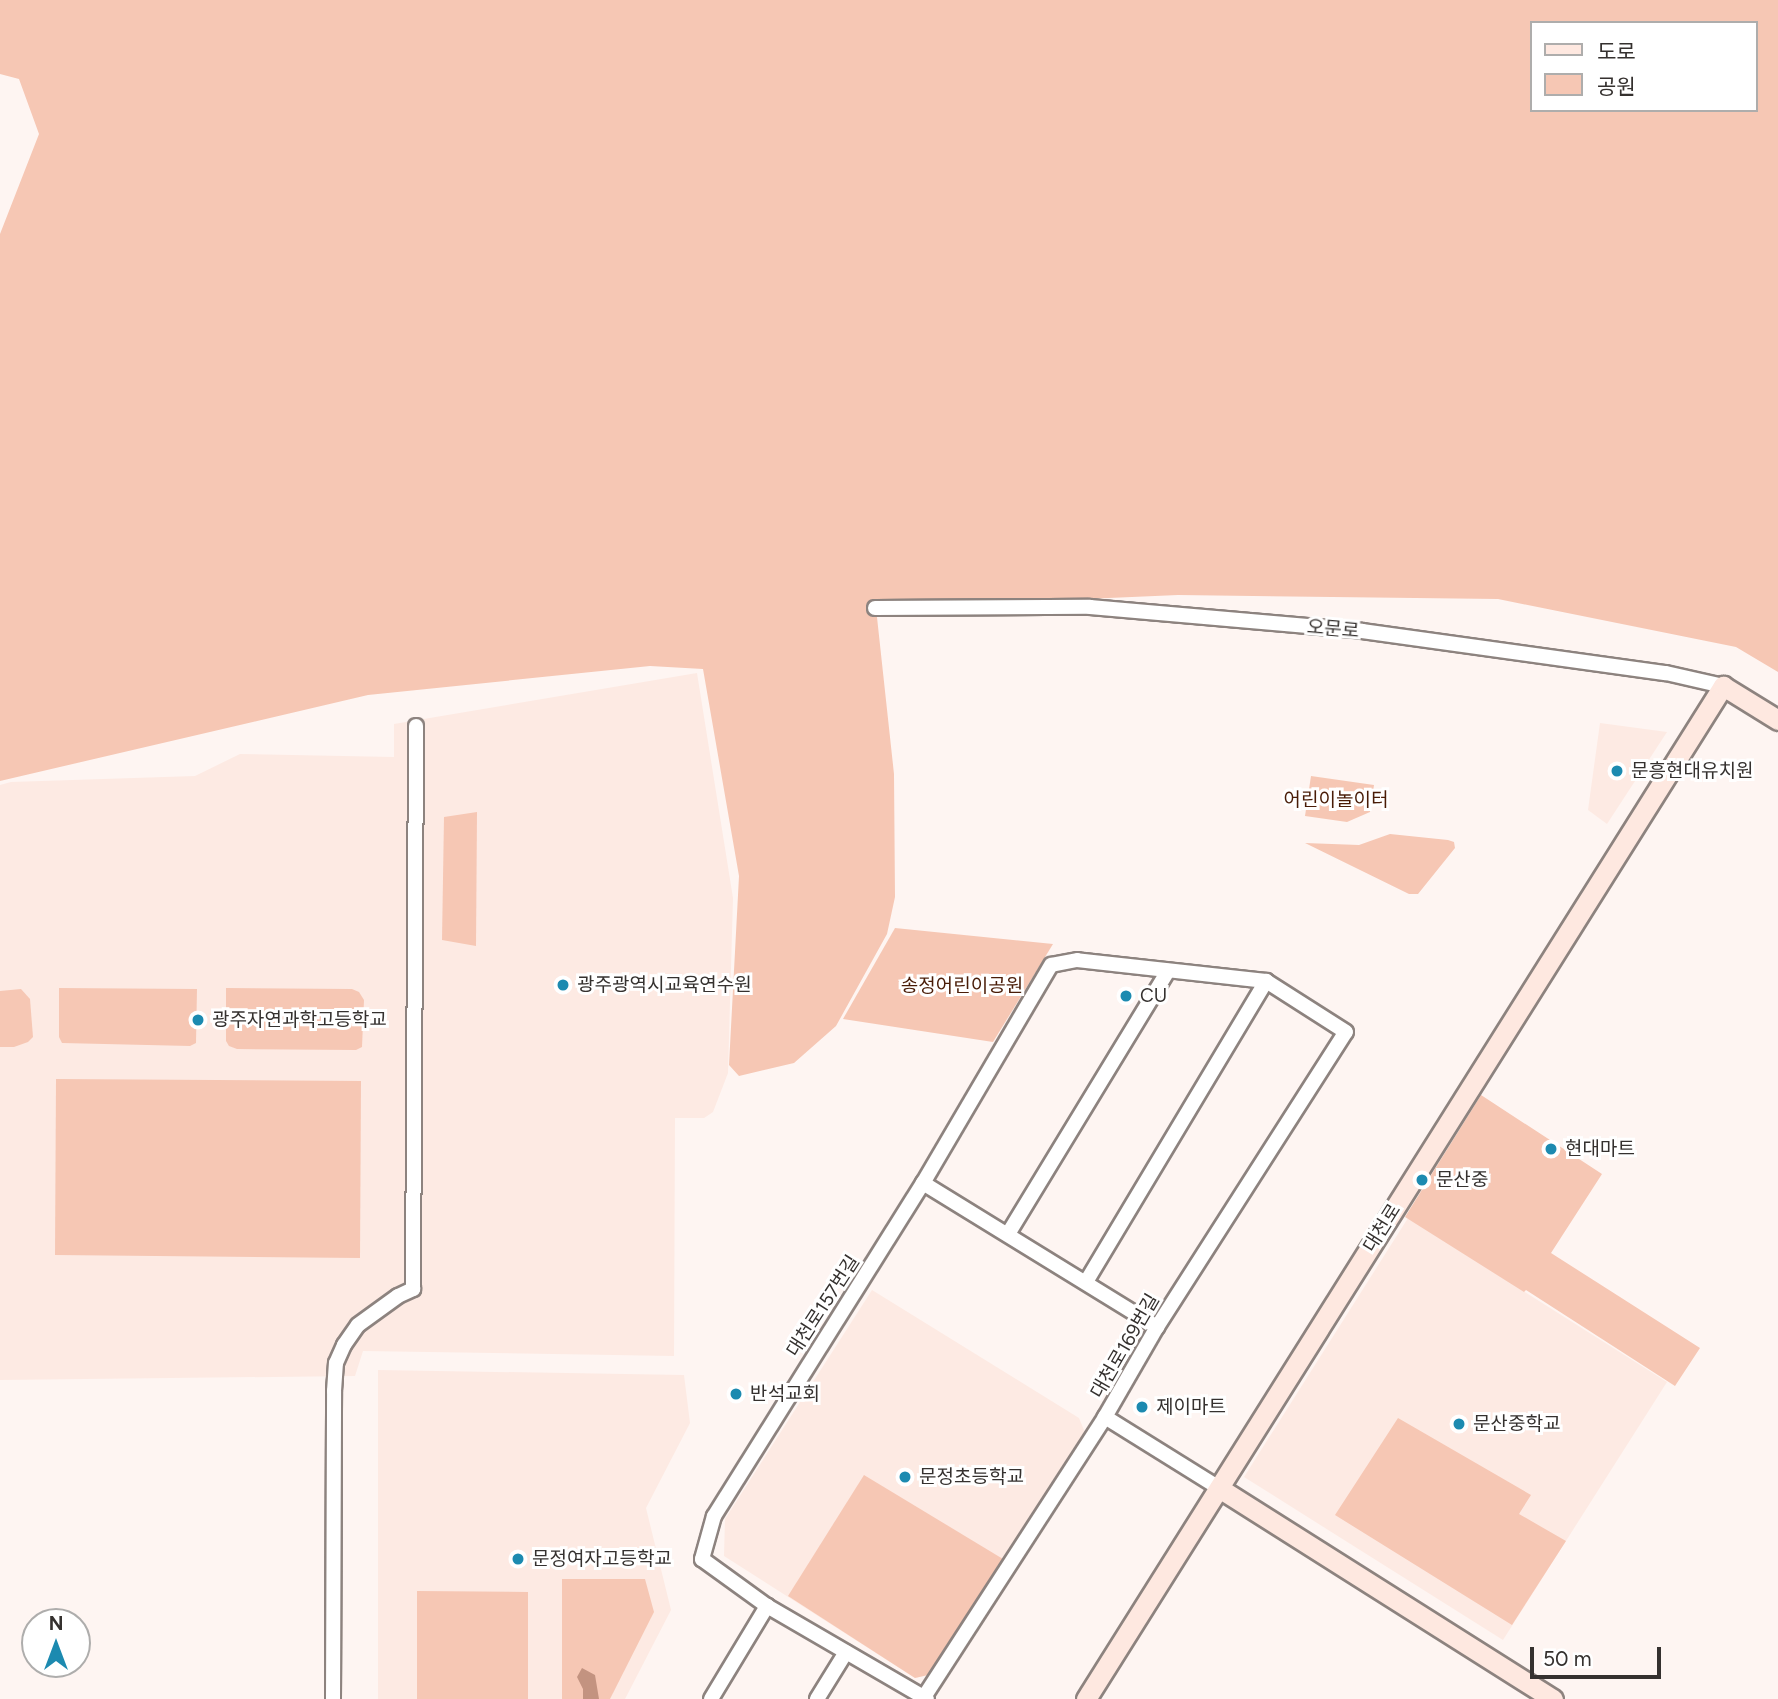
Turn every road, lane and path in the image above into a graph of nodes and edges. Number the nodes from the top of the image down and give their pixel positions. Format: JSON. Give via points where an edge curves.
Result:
{"nodes":[{"id":1,"x":875,"y":608,"type":"dead end"},
{"id":2,"x":1723,"y":686,"type":"junction"},
{"id":3,"x":1778,"y":720,"type":"edge"},
{"id":4,"x":416,"y":726,"type":"dead end"},
{"id":5,"x":1168,"y":971,"type":"junction"},
{"id":6,"x":1266,"y":981,"type":"junction"},
{"id":7,"x":923,"y":1183,"type":"junction"},
{"id":8,"x":1226,"y":1217,"type":"joint"},
{"id":9,"x":1007,"y":1234,"type":"junction"},
{"id":10,"x":1086,"y":1282,"type":"junction"},
{"id":11,"x":1157,"y":1327,"type":"junction"},
{"id":12,"x":1105,"y":1417,"type":"junction"},
{"id":13,"x":1219,"y":1488,"type":"junction"},
{"id":14,"x":767,"y":1606,"type":"junction"},
{"id":15,"x":846,"y":1652,"type":"junction"},
{"id":16,"x":925,"y":1698,"type":"edge"},
{"id":17,"x":333,"y":1699,"type":"edge"},
{"id":18,"x":711,"y":1699,"type":"edge"},
{"id":19,"x":817,"y":1699,"type":"edge"},
{"id":20,"x":1086,"y":1699,"type":"edge"},
{"id":21,"x":1553,"y":1699,"type":"edge"}],
"edges":[{"from":1,"to":2,"type":"street","name":"오문로","via":[[1090,607],[1362,631],[1666,673]]},
{"from":2,"to":3,"type":"street","name":"오문로"},
{"from":2,"to":13,"type":"street","name":"대천로"},
{"from":4,"to":17,"type":"street","via":[[413,1289],[358,1325],[337,1363]]},
{"from":5,"to":6,"type":"street","name":"대천로157번길"},
{"from":5,"to":7,"type":"street","name":"대천로157번길","via":[[1077,960],[1051,965]]},
{"from":5,"to":9,"type":"street"},
{"from":6,"to":8,"type":"street","name":"대천로157번길","via":[[1346,1032]]},
{"from":6,"to":10,"type":"street"},
{"from":7,"to":9,"type":"street"},
{"from":7,"to":14,"type":"street","name":"대천로157번길","via":[[714,1516],[702,1559]]},
{"from":8,"to":11,"type":"street","name":"대천로169번길"},
{"from":9,"to":10,"type":"street"},
{"from":10,"to":11,"type":"street"},
{"from":11,"to":12,"type":"street","name":"대천로169번길"},
{"from":12,"to":13,"type":"street","name":"대천로169번길"},
{"from":12,"to":16,"type":"street"},
{"from":13,"to":20,"type":"street","name":"대천로"},
{"from":13,"to":21,"type":"street"},
{"from":14,"to":15,"type":"street","name":"대천로157번길"},
{"from":14,"to":18,"type":"street"},
{"from":15,"to":16,"type":"street","name":"대천로157번길"},
{"from":15,"to":19,"type":"street"}]}
